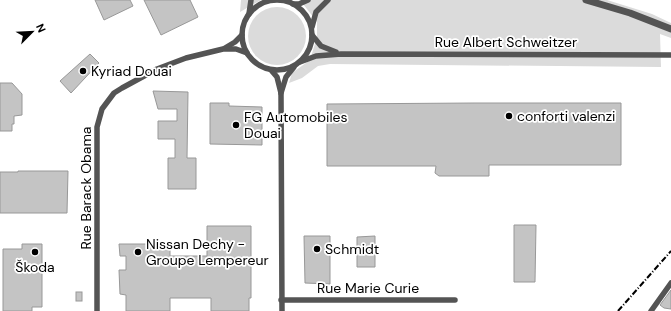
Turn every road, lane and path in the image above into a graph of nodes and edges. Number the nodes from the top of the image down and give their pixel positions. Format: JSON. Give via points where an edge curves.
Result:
{"nodes":[{"id":1,"x":251,"y":0,"type":"edge"},
{"id":2,"x":275,"y":0,"type":"edge"},
{"id":3,"x":308,"y":0,"type":"edge"},
{"id":4,"x":328,"y":0,"type":"edge"},
{"id":5,"x":586,"y":0,"type":"edge"},
{"id":6,"x":293,"y":4,"type":"junction"},
{"id":7,"x":248,"y":15,"type":"junction"},
{"id":8,"x":671,"y":29,"type":"edge"},
{"id":9,"x":312,"y":32,"type":"junction"},
{"id":10,"x":242,"y":36,"type":"junction"},
{"id":11,"x":223,"y":48,"type":"junction"},
{"id":12,"x":247,"y":54,"type":"junction"},
{"id":13,"x":341,"y":54,"type":"junction"},
{"id":14,"x":671,"y":55,"type":"edge"},
{"id":15,"x":298,"y":64,"type":"junction"},
{"id":16,"x":271,"y":70,"type":"junction"},
{"id":17,"x":281,"y":93,"type":"junction"},
{"id":18,"x":671,"y":284,"type":"edge"},
{"id":19,"x":281,"y":300,"type":"junction"},
{"id":20,"x":454,"y":300,"type":"dead end"},
{"id":21,"x":97,"y":311,"type":"edge"},
{"id":22,"x":282,"y":311,"type":"edge"},
{"id":23,"x":651,"y":311,"type":"edge"}],
"edges":[{"from":1,"to":7,"type":"street"},
{"from":2,"to":6,"type":"street"},
{"from":2,"to":7,"type":"street","via":[[261,4]]},
{"from":3,"to":6,"type":"street"},
{"from":4,"to":9,"type":"street","via":[[316,12]]},
{"from":5,"to":8,"type":"street"},
{"from":6,"to":9,"type":"street","via":[[305,14]]},
{"from":7,"to":10,"type":"street"},
{"from":9,"to":13,"type":"street","name":"Rue Albert Schweitzer","via":[[321,46]]},
{"from":9,"to":15,"type":"street","via":[[309,51]]},
{"from":10,"to":11,"type":"street","name":"Rue Barack Obama"},
{"from":10,"to":12,"type":"street"},
{"from":11,"to":12,"type":"street","name":"Rue Barack Obama","via":[[236,49]]},
{"from":11,"to":21,"type":"street","name":"Rue Barack Obama","via":[[152,71],[118,90],[102,109],[97,127]]},
{"from":12,"to":16,"type":"street","via":[[258,65]]},
{"from":13,"to":14,"type":"street","name":"Rue Albert Schweitzer"},
{"from":13,"to":15,"type":"street","name":"Rue Albert Schweitzer","via":[[316,56]]},
{"from":15,"to":16,"type":"street","via":[[285,70]]},
{"from":15,"to":17,"type":"street","via":[[286,77]]},
{"from":16,"to":17,"type":"street","via":[[277,77]]},
{"from":17,"to":19,"type":"street"},
{"from":18,"to":23,"type":"street"},
{"from":19,"to":20,"type":"street","name":"Rue Marie Curie"},
{"from":19,"to":22,"type":"street"}]}
